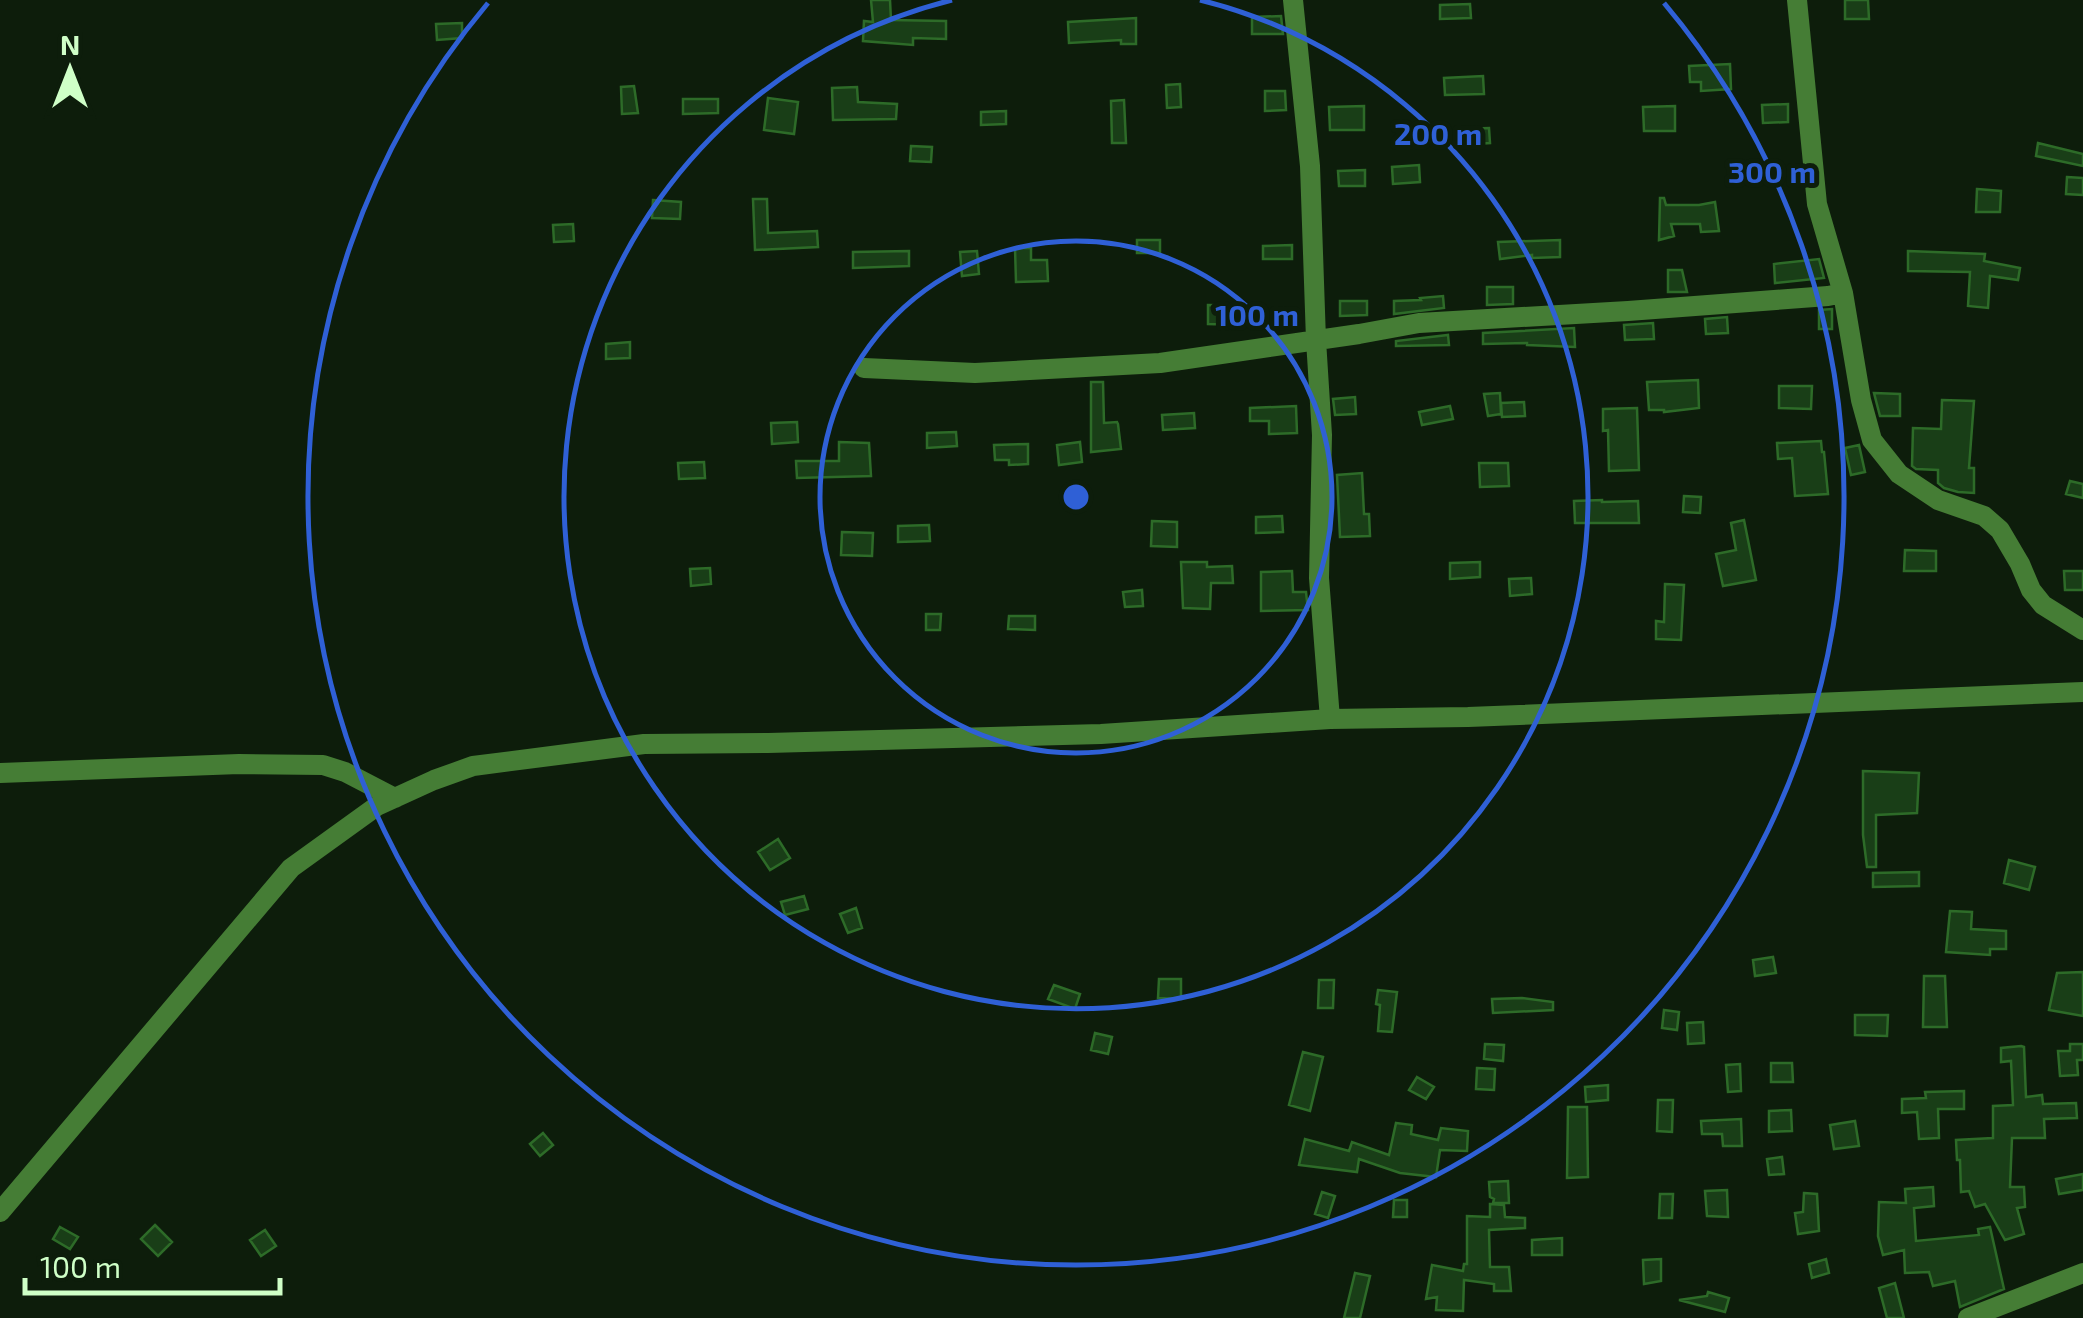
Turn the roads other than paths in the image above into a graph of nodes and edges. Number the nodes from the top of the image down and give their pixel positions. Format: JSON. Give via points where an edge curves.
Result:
{"nodes":[{"id":1,"x":1293,"y":0,"type":"edge"},
{"id":2,"x":1797,"y":0,"type":"edge"},
{"id":3,"x":1844,"y":293,"type":"junction"},
{"id":4,"x":1316,"y":340,"type":"junction"},
{"id":5,"x":864,"y":368,"type":"dead end"},
{"id":6,"x":2083,"y":630,"type":"edge"},
{"id":7,"x":2083,"y":692,"type":"edge"},
{"id":8,"x":1330,"y":719,"type":"junction"},
{"id":9,"x":0,"y":772,"type":"edge"},
{"id":10,"x":396,"y":798,"type":"junction"},
{"id":11,"x":0,"y":1212,"type":"edge"},
{"id":12,"x":2083,"y":1273,"type":"edge"},
{"id":13,"x":1968,"y":1318,"type":"edge"}],
"edges":[{"from":1,"to":4,"type":"street","via":[[1310,166]]},
{"from":2,"to":3,"type":"street","via":[[1817,204]]},
{"from":3,"to":4,"type":"street","via":[[1419,323]]},
{"from":3,"to":6,"type":"street","via":[[1861,400],[1882,455],[1938,500],[1984,516],[2000,530],[2043,604]]},
{"from":4,"to":5,"type":"street","via":[[1160,363],[976,373]]},
{"from":4,"to":8,"type":"street","via":[[1319,578]]},
{"from":7,"to":8,"type":"street"},
{"from":8,"to":10,"type":"street","via":[[1101,734],[644,744],[472,766]]},
{"from":9,"to":10,"type":"street","via":[[323,765]]},
{"from":10,"to":11,"type":"street","via":[[291,868]]},
{"from":12,"to":13,"type":"street"}]}
